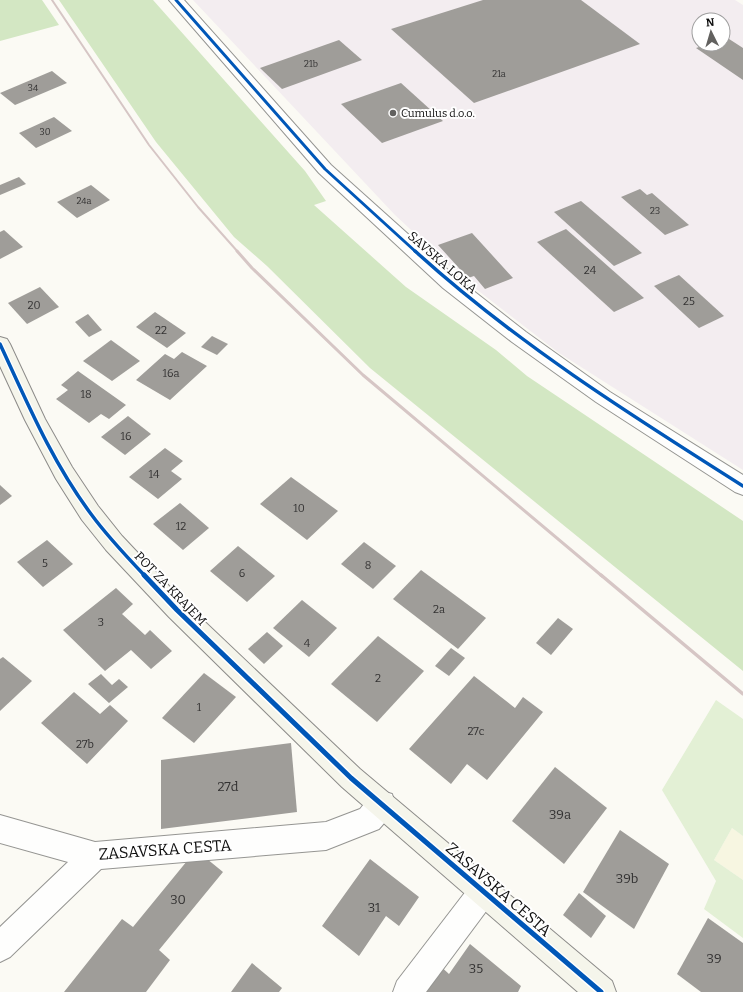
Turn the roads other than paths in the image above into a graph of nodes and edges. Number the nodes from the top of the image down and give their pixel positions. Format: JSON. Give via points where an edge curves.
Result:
{"nodes":[{"id":1,"x":176,"y":0,"type":"edge"},
{"id":2,"x":0,"y":344,"type":"edge"},
{"id":3,"x":743,"y":486,"type":"edge"},
{"id":4,"x":382,"y":804,"type":"junction"},
{"id":5,"x":0,"y":829,"type":"edge"},
{"id":6,"x":95,"y":856,"type":"junction"},
{"id":7,"x":483,"y":892,"type":"junction"},
{"id":8,"x":0,"y":947,"type":"edge"},
{"id":9,"x":408,"y":992,"type":"edge"},
{"id":10,"x":601,"y":992,"type":"edge"}],
"edges":[{"from":1,"to":3,"type":"street","name":"SAVSKA LOKA","via":[[326,169],[450,283],[519,337],[603,397]]},
{"from":2,"to":4,"type":"street","name":"POT ZA KRAJEM","via":[[35,420],[64,473],[90,513],[114,543],[183,615],[351,778]]},
{"from":4,"to":6,"type":"street","name":"ZASAVSKA CESTA","via":[[368,819],[326,836]]},
{"from":4,"to":7,"type":"street","name":"ZASAVSKA CESTA"},
{"from":5,"to":6,"type":"street","name":"ZASAVSKA CESTA"},
{"from":6,"to":8,"type":"street"},
{"from":7,"to":9,"type":"street","name":"ZASAVSKA CESTA"},
{"from":7,"to":10,"type":"street","name":"ZASAVSKA CESTA"}]}
